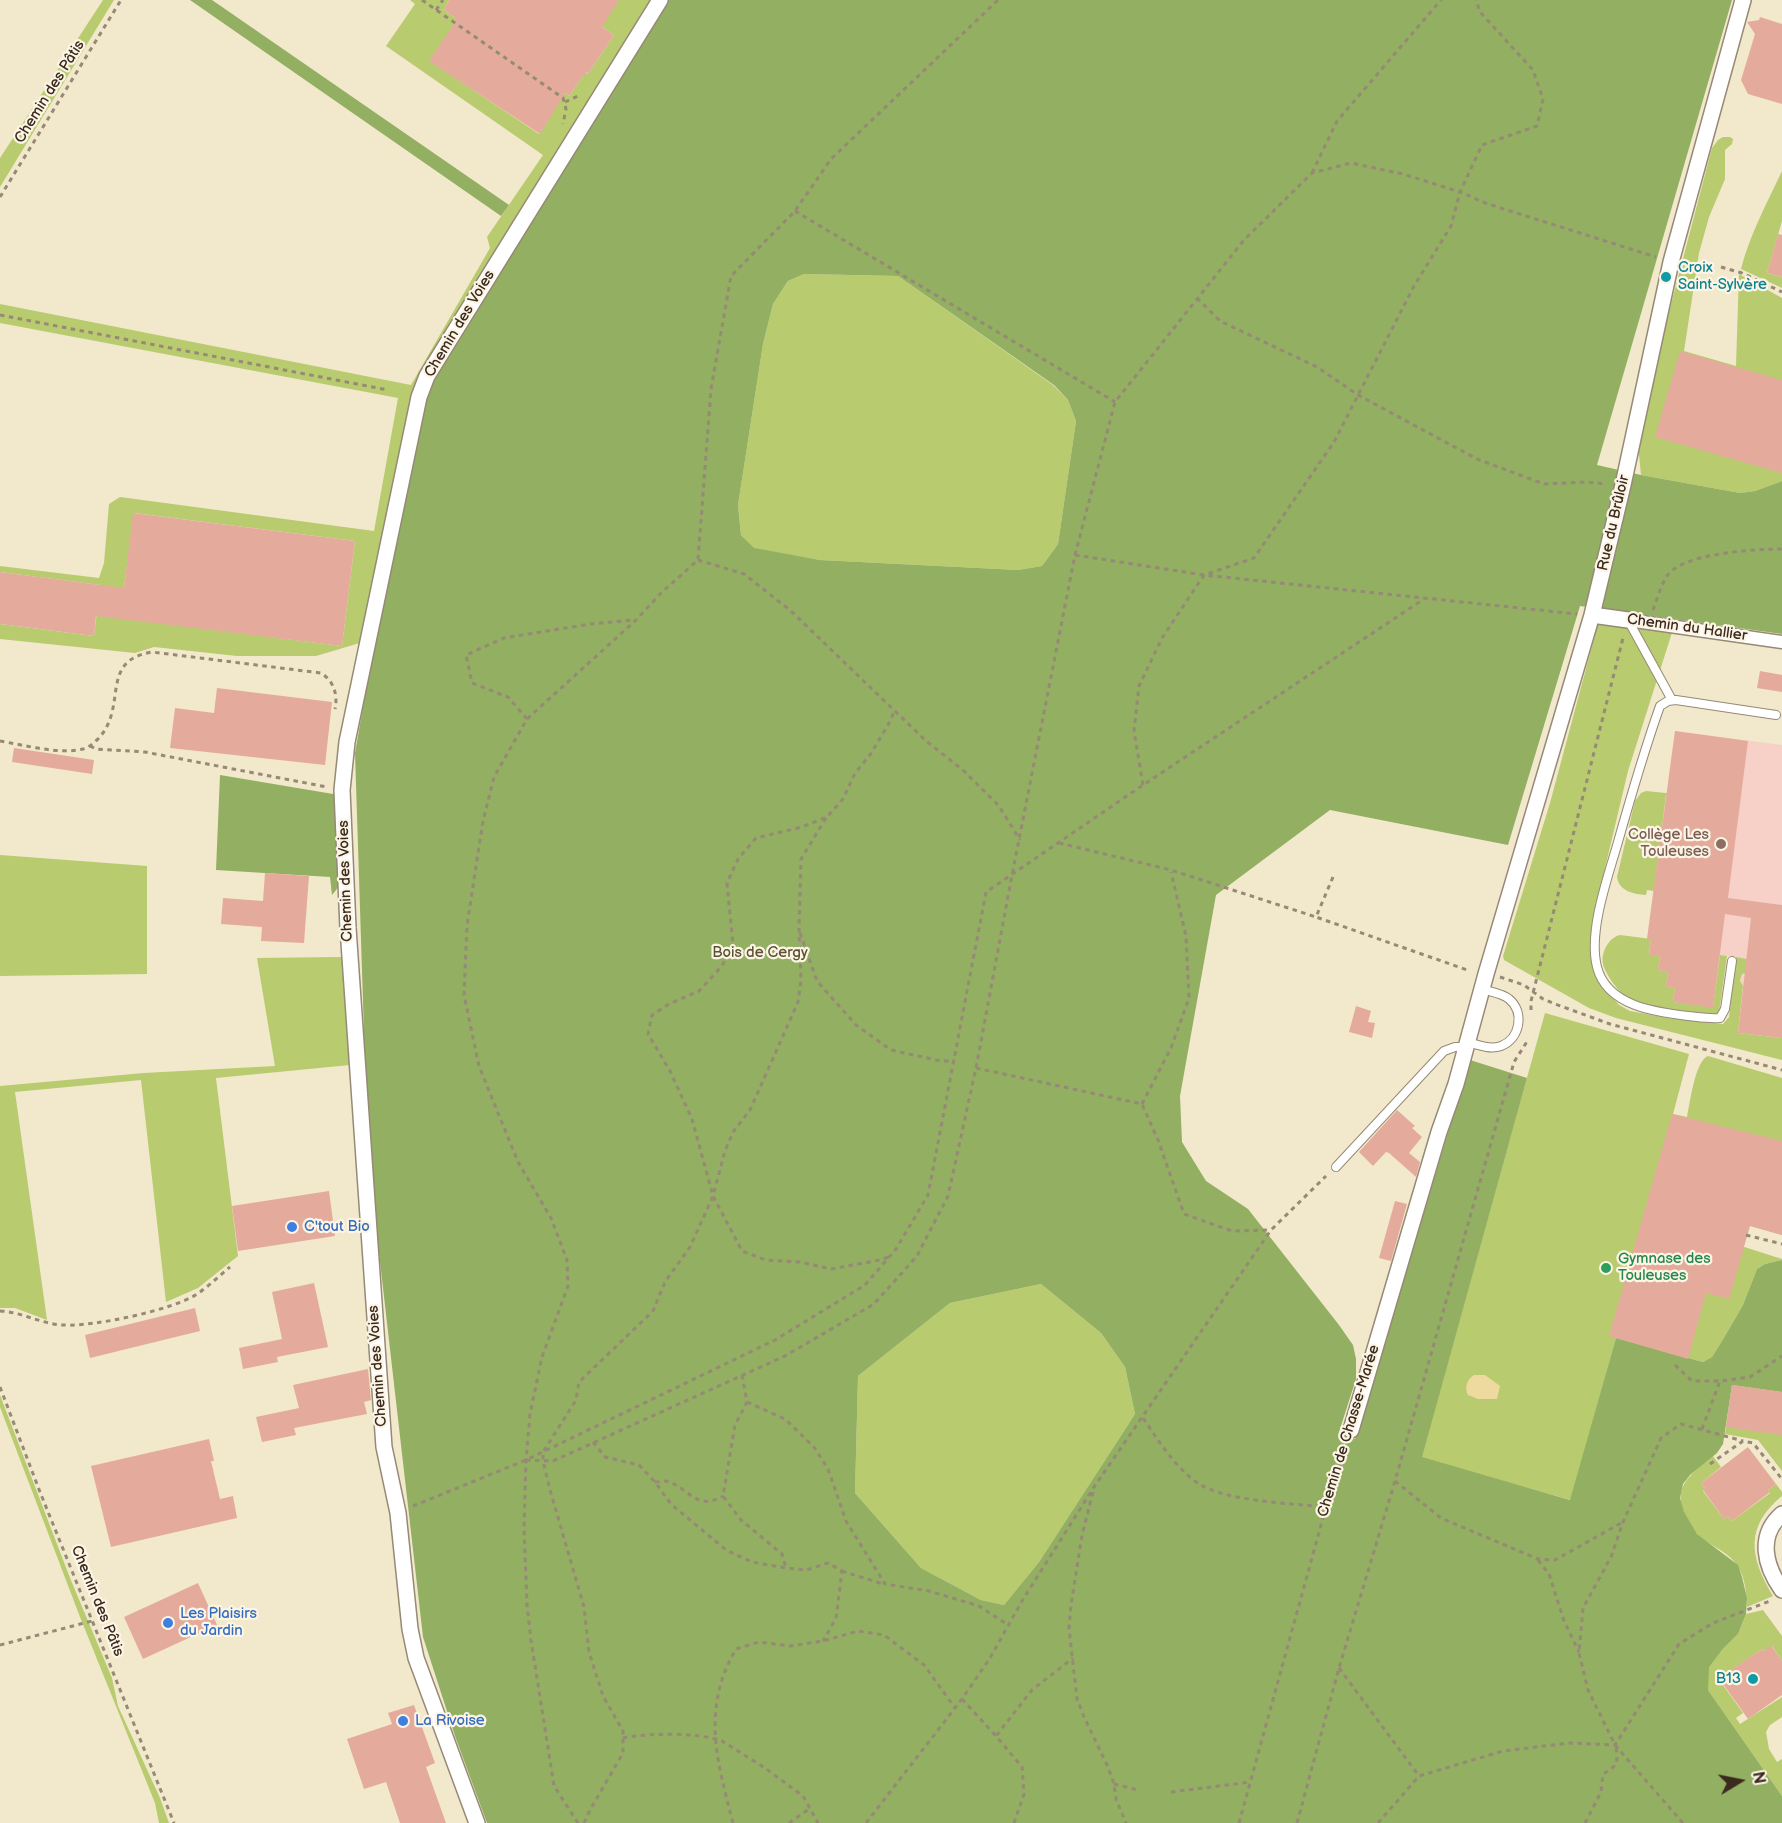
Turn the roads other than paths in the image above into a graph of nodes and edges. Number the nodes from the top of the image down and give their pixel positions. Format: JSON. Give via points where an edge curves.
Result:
{"nodes":[{"id":1,"x":660,"y":0,"type":"edge"},
{"id":2,"x":1743,"y":0,"type":"edge"},
{"id":3,"x":1592,"y":615,"type":"junction"},
{"id":4,"x":1628,"y":620,"type":"junction"},
{"id":5,"x":1782,"y":642,"type":"edge"},
{"id":6,"x":1672,"y":700,"type":"junction"},
{"id":7,"x":1776,"y":715,"type":"dead end"},
{"id":8,"x":1732,"y":961,"type":"dead end"},
{"id":9,"x":1484,"y":981,"type":"junction"},
{"id":10,"x":1467,"y":1044,"type":"junction"},
{"id":11,"x":1336,"y":1167,"type":"road end"},
{"id":12,"x":1351,"y":1430,"type":"road end"},
{"id":13,"x":1782,"y":1514,"type":"edge"},
{"id":14,"x":1777,"y":1595,"type":"edge"},
{"id":15,"x":477,"y":1823,"type":"edge"}],
"edges":[{"from":1,"to":15,"type":"street","name":"Chemin des Voies","via":[[427,376],[419,397],[347,742],[342,790],[384,1447],[398,1513],[416,1658]]},
{"from":2,"to":3,"type":"street","name":"Rue du Brûloir","via":[[1671,262]]},
{"from":3,"to":4,"type":"street","name":"Chemin du Hallier"},
{"from":3,"to":9,"type":"street","name":"Rue du Brûloir"},
{"from":4,"to":5,"type":"street","name":"Chemin du Hallier"},
{"from":4,"to":6,"type":"lane"},
{"from":6,"to":7,"type":"lane"},
{"from":6,"to":8,"type":"lane","via":[[1660,706],[1607,880],[1598,923],[1597,968],[1611,990],[1638,1008],[1716,1019],[1725,1010]]},
{"from":9,"to":10,"type":"street","name":"Rue du Brûloir"},
{"from":9,"to":10,"type":"lane","via":[[1517,1008],[1518,1027],[1515,1036],[1499,1047]]},
{"from":10,"to":11,"type":"lane","via":[[1444,1051]]},
{"from":10,"to":12,"type":"street","name":"Chemin de Chasse-Marée"},
{"from":13,"to":14,"type":"street","via":[[1771,1527],[1765,1552]]}]}
